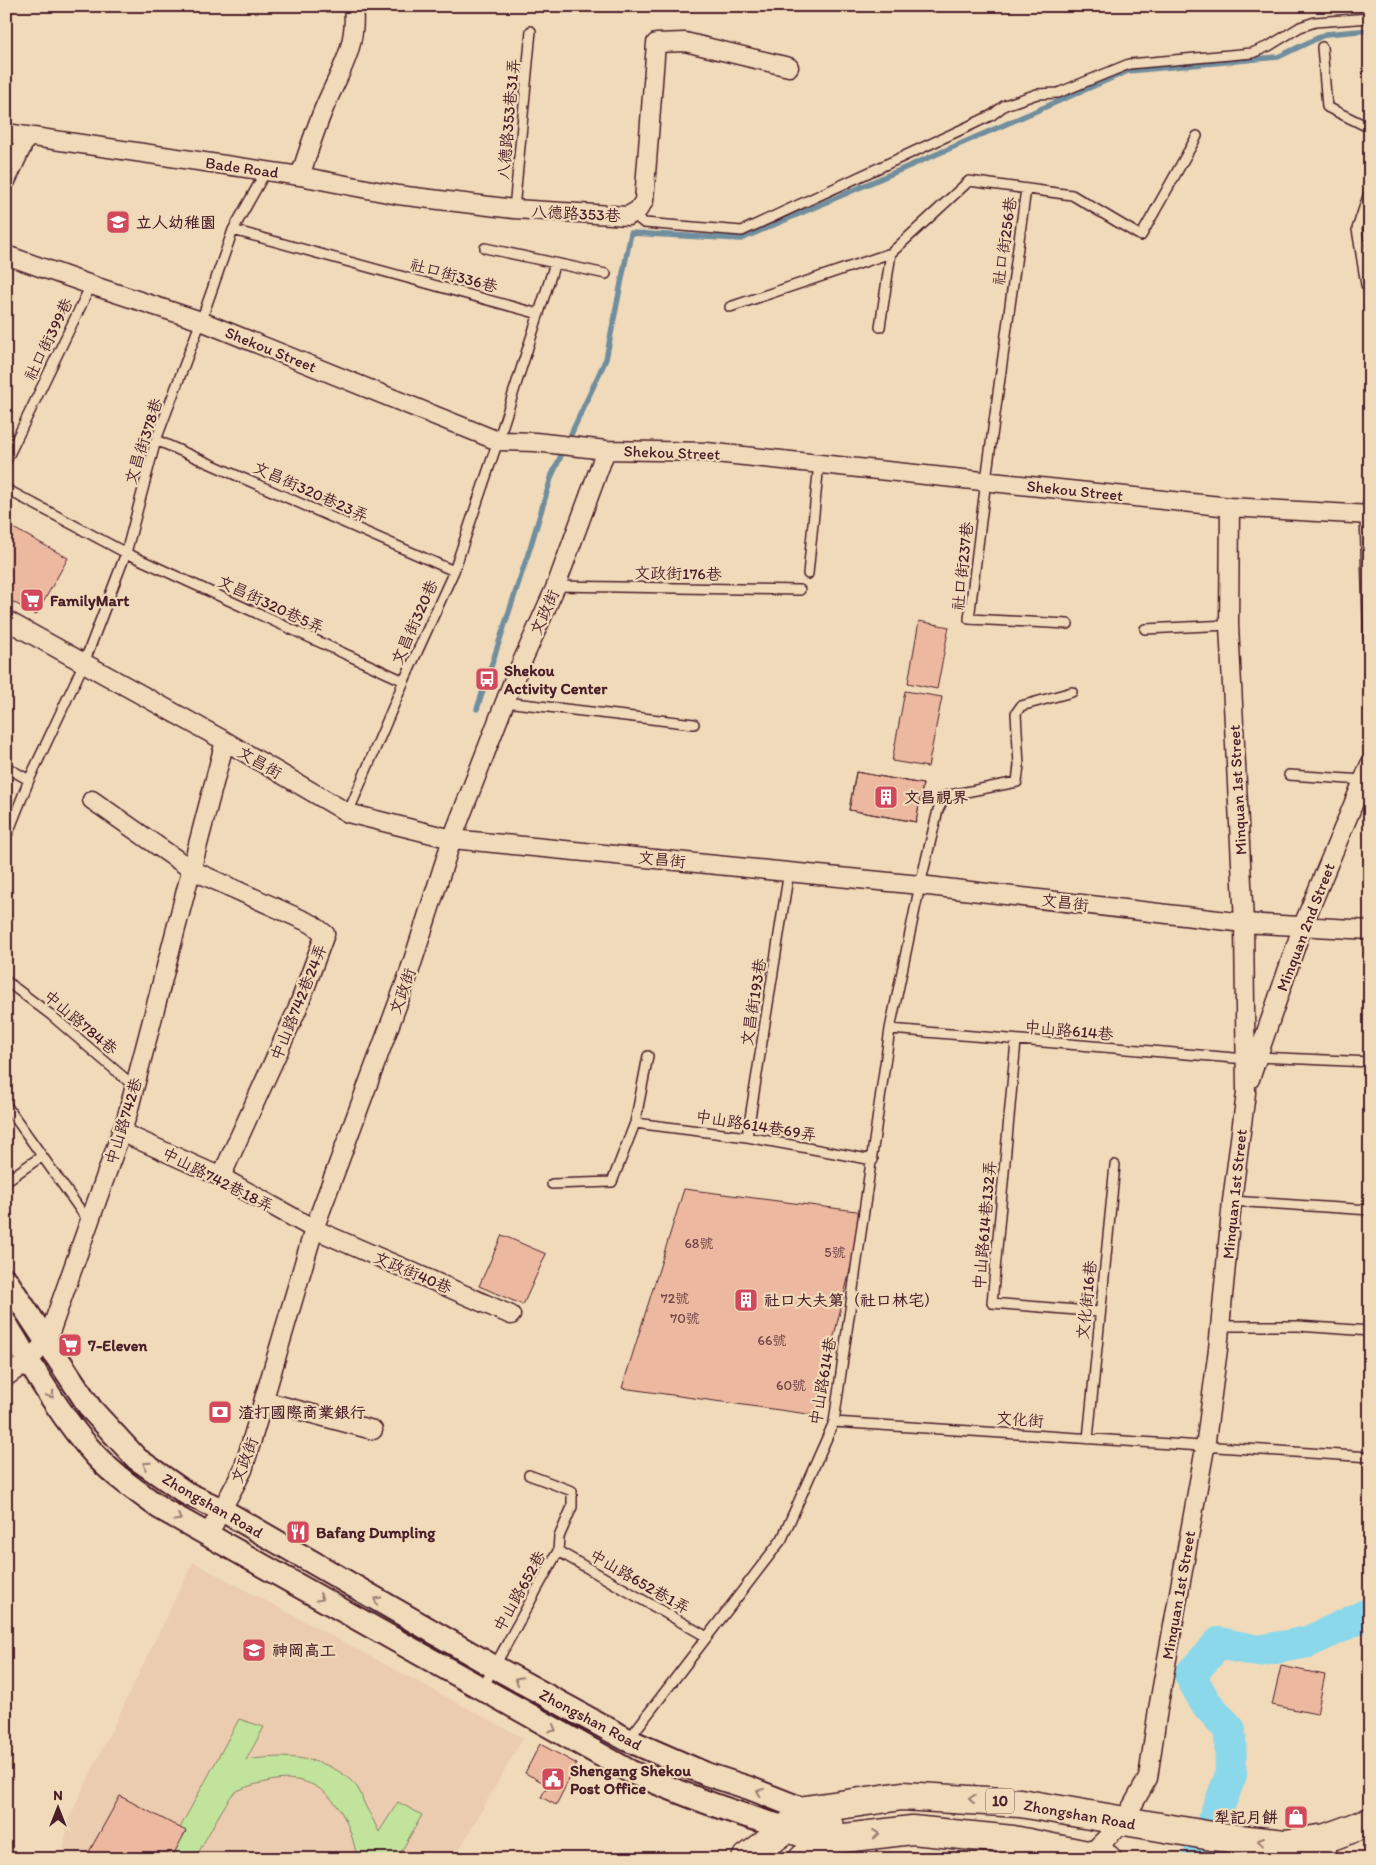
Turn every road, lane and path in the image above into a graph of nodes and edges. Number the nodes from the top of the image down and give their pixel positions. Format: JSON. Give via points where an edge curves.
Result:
{"nodes":[{"id":1,"x":353,"y":6,"type":"edge"},
{"id":2,"x":1370,"y":18,"type":"edge"},
{"id":3,"x":532,"y":31,"type":"dead end"},
{"id":4,"x":1322,"y":47,"type":"dead end"},
{"id":5,"x":789,"y":67,"type":"dead end"},
{"id":6,"x":1370,"y":128,"type":"edge"},
{"id":7,"x":6,"y":133,"type":"edge"},
{"id":8,"x":27,"y":136,"type":"junction"},
{"id":9,"x":1197,"y":136,"type":"dead end"},
{"id":10,"x":266,"y":171,"type":"junction"},
{"id":11,"x":300,"y":176,"type":"junction"},
{"id":12,"x":6,"y":182,"type":"edge"},
{"id":13,"x":1026,"y":188,"type":"junction"},
{"id":14,"x":1370,"y":190,"type":"edge"},
{"id":15,"x":514,"y":209,"type":"junction"},
{"id":16,"x":634,"y":214,"type":"junction"},
{"id":17,"x":232,"y":230,"type":"junction"},
{"id":18,"x":485,"y":248,"type":"dead end"},
{"id":19,"x":891,"y":253,"type":"junction"},
{"id":20,"x":6,"y":255,"type":"edge"},
{"id":21,"x":555,"y":263,"type":"junction"},
{"id":22,"x":606,"y":274,"type":"dead end"},
{"id":23,"x":91,"y":285,"type":"junction"},
{"id":24,"x":1370,"y":289,"type":"edge"},
{"id":25,"x":730,"y":307,"type":"dead end"},
{"id":26,"x":539,"y":314,"type":"junction"},
{"id":27,"x":201,"y":320,"type":"junction"},
{"id":28,"x":880,"y":327,"type":"dead end"},
{"id":29,"x":156,"y":440,"type":"junction"},
{"id":30,"x":498,"y":441,"type":"junction"},
{"id":31,"x":606,"y":450,"type":"junction"},
{"id":32,"x":6,"y":461,"type":"edge"},
{"id":33,"x":818,"y":463,"type":"junction"},
{"id":34,"x":986,"y":480,"type":"junction"},
{"id":35,"x":6,"y":490,"type":"edge"},
{"id":36,"x":1370,"y":496,"type":"edge"},
{"id":37,"x":1230,"y":507,"type":"junction"},
{"id":38,"x":1367,"y":515,"type":"edge"},
{"id":39,"x":126,"y":553,"type":"junction"},
{"id":40,"x":454,"y":570,"type":"junction"},
{"id":41,"x":808,"y":574,"type":"dead end"},
{"id":42,"x":556,"y":586,"type":"junction"},
{"id":43,"x":800,"y":590,"type":"dead end"},
{"id":44,"x":6,"y":620,"type":"edge"},
{"id":45,"x":1068,"y":624,"type":"dead end"},
{"id":46,"x":1229,"y":625,"type":"junction"},
{"id":47,"x":1145,"y":629,"type":"dead end"},
{"id":48,"x":84,"y":663,"type":"junction"},
{"id":49,"x":404,"y":681,"type":"junction"},
{"id":50,"x":1370,"y":687,"type":"edge"},
{"id":51,"x":1072,"y":692,"type":"dead end"},
{"id":52,"x":505,"y":702,"type":"junction"},
{"id":53,"x":694,"y":724,"type":"dead end"},
{"id":54,"x":225,"y":741,"type":"junction"},
{"id":55,"x":6,"y":767,"type":"edge"},
{"id":56,"x":1366,"y":772,"type":"edge"},
{"id":57,"x":1289,"y":775,"type":"dead end"},
{"id":58,"x":29,"y":780,"type":"junction"},
{"id":59,"x":92,"y":800,"type":"dead end"},
{"id":60,"x":348,"y":813,"type":"junction"},
{"id":61,"x":6,"y":838,"type":"edge"},
{"id":62,"x":452,"y":839,"type":"junction"},
{"id":63,"x":192,"y":870,"type":"junction"},
{"id":64,"x":789,"y":872,"type":"junction"},
{"id":65,"x":920,"y":885,"type":"junction"},
{"id":66,"x":1244,"y":923,"type":"junction"},
{"id":67,"x":1303,"y":925,"type":"junction"},
{"id":68,"x":1370,"y":930,"type":"edge"},
{"id":69,"x":6,"y":981,"type":"edge"},
{"id":70,"x":890,"y":1029,"type":"junction"},
{"id":71,"x":1016,"y":1041,"type":"junction"},
{"id":72,"x":648,"y":1056,"type":"dead end"},
{"id":73,"x":1252,"y":1058,"type":"junction"},
{"id":74,"x":1370,"y":1062,"type":"edge"},
{"id":75,"x":135,"y":1087,"type":"junction"},
{"id":76,"x":6,"y":1106,"type":"edge"},
{"id":77,"x":635,"y":1123,"type":"junction"},
{"id":78,"x":121,"y":1132,"type":"junction"},
{"id":79,"x":747,"y":1137,"type":"junction"},
{"id":80,"x":42,"y":1156,"type":"junction"},
{"id":81,"x":872,"y":1160,"type":"junction"},
{"id":82,"x":1114,"y":1165,"type":"dead end"},
{"id":83,"x":221,"y":1177,"type":"junction"},
{"id":84,"x":6,"y":1181,"type":"edge"},
{"id":85,"x":552,"y":1184,"type":"dead end"},
{"id":86,"x":1232,"y":1201,"type":"junction"},
{"id":87,"x":1370,"y":1210,"type":"edge"},
{"id":88,"x":89,"y":1222,"type":"junction"},
{"id":89,"x":314,"y":1229,"type":"junction"},
{"id":90,"x":6,"y":1280,"type":"edge"},
{"id":91,"x":1100,"y":1312,"type":"junction"},
{"id":92,"x":511,"y":1315,"type":"dead end"},
{"id":93,"x":6,"y":1324,"type":"edge"},
{"id":94,"x":1221,"y":1326,"type":"junction"},
{"id":95,"x":1370,"y":1331,"type":"edge"},
{"id":96,"x":47,"y":1341,"type":"junction"},
{"id":97,"x":28,"y":1361,"type":"junction"},
{"id":98,"x":6,"y":1377,"type":"edge"},
{"id":99,"x":264,"y":1401,"type":"junction"},
{"id":100,"x":834,"y":1422,"type":"junction"},
{"id":101,"x":373,"y":1430,"type":"dead end"},
{"id":102,"x":1088,"y":1439,"type":"junction"},
{"id":103,"x":1205,"y":1448,"type":"junction"},
{"id":104,"x":1370,"y":1457,"type":"edge"},
{"id":105,"x":528,"y":1475,"type":"dead end"},
{"id":106,"x":222,"y":1510,"type":"junction"},
{"id":107,"x":208,"y":1535,"type":"junction"},
{"id":108,"x":558,"y":1551,"type":"junction"},
{"id":109,"x":707,"y":1637,"type":"junction"},
{"id":110,"x":494,"y":1667,"type":"junction"},
{"id":111,"x":482,"y":1689,"type":"junction"},
{"id":112,"x":628,"y":1740,"type":"junction"},
{"id":113,"x":807,"y":1815,"type":"junction"},
{"id":114,"x":1123,"y":1822,"type":"junction"},
{"id":115,"x":1370,"y":1822,"type":"edge"},
{"id":116,"x":828,"y":1840,"type":"junction"},
{"id":117,"x":1325,"y":1848,"type":"edge"},
{"id":118,"x":1094,"y":1858,"type":"edge"},
{"id":119,"x":746,"y":1859,"type":"edge"},
{"id":120,"x":803,"y":1859,"type":"edge"}],
"edges":[{"from":1,"to":11,"type":"street","name":"Bade Road","via":[[354,30],[349,55],[324,107]]},
{"from":2,"to":16,"type":"lane","via":[[1315,22],[1252,53],[1129,64],[1058,93],[1025,98],[742,231],[644,223]]},
{"from":3,"to":15,"type":"lane","name":"八德路353巷31弄"},
{"from":4,"to":6,"type":"lane","via":[[1327,108]]},
{"from":5,"to":16,"type":"street","name":"八德路353巷","via":[[684,42],[656,43],[644,201]]},
{"from":7,"to":8,"type":"street","name":"Bade Road"},
{"from":8,"to":10,"type":"street","name":"Bade Road"},
{"from":8,"to":12,"type":"street"},
{"from":9,"to":13,"type":"lane","via":[[1141,236],[1072,195]]},
{"from":10,"to":11,"type":"street","name":"Bade Road"},
{"from":10,"to":17,"type":"lane","name":"文昌街378巷"},
{"from":11,"to":15,"type":"street","name":"八德路353巷","via":[[398,195]]},
{"from":13,"to":19,"type":"lane","name":"社口街256巷","via":[[968,181]]},
{"from":13,"to":34,"type":"lane","name":"社口街256巷"},
{"from":14,"to":24,"type":"lane","via":[[1357,229],[1366,285]]},
{"from":15,"to":16,"type":"street","name":"八德路353巷","via":[[622,217]]},
{"from":17,"to":26,"type":"lane","name":"社口街336巷"},
{"from":17,"to":27,"type":"lane","name":"文昌街378巷"},
{"from":18,"to":21,"type":"lane"},
{"from":19,"to":25,"type":"lane","name":"社口街256巷"},
{"from":19,"to":28,"type":"lane"},
{"from":20,"to":23,"type":"street","name":"Shekou Street"},
{"from":21,"to":22,"type":"lane"},
{"from":21,"to":26,"type":"lane"},
{"from":23,"to":27,"type":"street","name":"Shekou Street"},
{"from":23,"to":32,"type":"lane","name":"社口街399巷"},
{"from":26,"to":30,"type":"lane"},
{"from":27,"to":29,"type":"lane","name":"文昌街378巷"},
{"from":27,"to":30,"type":"street","name":"Shekou Street"},
{"from":29,"to":39,"type":"lane","name":"文昌街378巷"},
{"from":29,"to":40,"type":"lane","name":"文昌街320巷23弄"},
{"from":30,"to":31,"type":"street","name":"Shekou Street"},
{"from":30,"to":40,"type":"lane","name":"文昌街320巷"},
{"from":31,"to":33,"type":"street","name":"Shekou Street","via":[[706,452]]},
{"from":31,"to":42,"type":"street","name":"文政街"},
{"from":33,"to":34,"type":"street","name":"Shekou Street"},
{"from":33,"to":41,"type":"lane"},
{"from":34,"to":37,"type":"street","name":"Shekou Street"},
{"from":34,"to":45,"type":"lane","name":"社口街237巷","via":[[969,619]]},
{"from":35,"to":39,"type":"lane","name":"文昌街320巷5弄"},
{"from":36,"to":38,"type":"lane"},
{"from":37,"to":38,"type":"street","name":"Shekou Street"},
{"from":37,"to":46,"type":"street","name":"Minquan 1st Street"},
{"from":38,"to":50,"type":"lane"},
{"from":39,"to":48,"type":"lane","name":"文昌街378巷"},
{"from":39,"to":49,"type":"lane","name":"文昌街320巷5弄"},
{"from":40,"to":49,"type":"lane","name":"文昌街320巷"},
{"from":42,"to":43,"type":"lane","name":"文政街176巷"},
{"from":42,"to":52,"type":"street","name":"文政街"},
{"from":44,"to":48,"type":"street","name":"文昌街"},
{"from":46,"to":47,"type":"lane"},
{"from":46,"to":66,"type":"street","name":"Minquan 1st Street"},
{"from":48,"to":54,"type":"street","name":"文昌街"},
{"from":48,"to":58,"type":"lane"},
{"from":49,"to":60,"type":"lane","name":"文昌街320巷"},
{"from":51,"to":65,"type":"lane","name":"中山路614巷","via":[[1022,706],[1016,713],[1017,782],[945,796],[938,810]]},
{"from":52,"to":53,"type":"lane"},
{"from":52,"to":62,"type":"street","name":"文政街"},
{"from":54,"to":60,"type":"street","name":"文昌街"},
{"from":54,"to":63,"type":"street","name":"中山路742巷"},
{"from":55,"to":58,"type":"lane"},
{"from":56,"to":57,"type":"lane"},
{"from":56,"to":67,"type":"street","name":"Minquan 2nd Street"},
{"from":58,"to":61,"type":"lane"},
{"from":59,"to":63,"type":"street"},
{"from":60,"to":62,"type":"street","name":"文昌街"},
{"from":62,"to":64,"type":"street","name":"文昌街"},
{"from":62,"to":89,"type":"street","name":"文政街","via":[[408,976]]},
{"from":63,"to":75,"type":"street","name":"中山路742巷"},
{"from":63,"to":83,"type":"street","name":"中山路742巷24弄","via":[[312,924],[325,934],[297,1010]]},
{"from":64,"to":65,"type":"street","name":"文昌街"},
{"from":64,"to":79,"type":"lane","name":"文昌街193巷"},
{"from":65,"to":66,"type":"street","name":"文昌街"},
{"from":65,"to":70,"type":"lane","name":"中山路614巷"},
{"from":66,"to":67,"type":"street","name":"文昌街"},
{"from":66,"to":73,"type":"street","name":"Minquan 1st Street"},
{"from":67,"to":68,"type":"street","name":"文昌街"},
{"from":67,"to":73,"type":"street","name":"Minquan 2nd Street"},
{"from":69,"to":75,"type":"lane","name":"中山路784巷"},
{"from":70,"to":71,"type":"lane","name":"中山路614巷"},
{"from":70,"to":81,"type":"lane","name":"中山路614巷"},
{"from":71,"to":73,"type":"lane","name":"中山路614巷"},
{"from":71,"to":91,"type":"lane","name":"中山路614巷132弄","via":[[992,1303]]},
{"from":72,"to":77,"type":"lane"},
{"from":73,"to":74,"type":"lane","name":"中山路614巷"},
{"from":73,"to":86,"type":"street","name":"Minquan 1st Street"},
{"from":75,"to":78,"type":"street","name":"中山路742巷"},
{"from":76,"to":80,"type":"lane"},
{"from":77,"to":79,"type":"lane","name":"中山路614巷69弄"},
{"from":77,"to":85,"type":"lane","via":[[612,1182]]},
{"from":78,"to":83,"type":"street","name":"中山路742巷18弄"},
{"from":78,"to":88,"type":"street","name":"中山路742巷"},
{"from":79,"to":81,"type":"lane","name":"中山路614巷69弄"},
{"from":80,"to":84,"type":"lane"},
{"from":80,"to":88,"type":"lane"},
{"from":81,"to":100,"type":"lane","name":"中山路614巷"},
{"from":82,"to":91,"type":"lane","name":"文化街16巷"},
{"from":83,"to":89,"type":"street","name":"中山路742巷18弄"},
{"from":86,"to":87,"type":"lane"},
{"from":86,"to":94,"type":"street","name":"Minquan 1st Street"},
{"from":88,"to":96,"type":"street","name":"中山路742巷"},
{"from":89,"to":92,"type":"street","name":"文政街40巷"},
{"from":89,"to":99,"type":"street","name":"文政街"},
{"from":90,"to":96,"type":"street","name":"Zhongshan Road"},
{"from":91,"to":102,"type":"lane","name":"文化街16巷"},
{"from":93,"to":97,"type":"street","name":"Zhongshan Road"},
{"from":94,"to":95,"type":"lane","via":[[1298,1326]]},
{"from":94,"to":103,"type":"street","name":"Minquan 1st Street"},
{"from":96,"to":97,"type":"street","name":"中山路742巷"},
{"from":106,"to":96,"type":"street","name":"Zhongshan Road","one_way":true,"via":[[186,1493],[137,1459],[91,1409]]},
{"from":97,"to":98,"type":"street","name":"中山路742巷"},
{"from":97,"to":107,"type":"street","name":"Zhongshan Road","one_way":true,"via":[[97,1458],[160,1508]]},
{"from":99,"to":101,"type":"street"},
{"from":99,"to":106,"type":"street","name":"文政街","via":[[243,1470]]},
{"from":100,"to":102,"type":"lane","name":"文化街"},
{"from":100,"to":109,"type":"lane","name":"中山路614巷","via":[[782,1539]]},
{"from":102,"to":103,"type":"lane","name":"文化街"},
{"from":103,"to":104,"type":"lane","name":"文化街"},
{"from":103,"to":114,"type":"street","name":"Minquan 1st Street","via":[[1148,1778]]},
{"from":105,"to":108,"type":"lane","name":"中山路652巷","via":[[572,1491],[572,1507],[559,1537]]},
{"from":106,"to":107,"type":"street","name":"文政街"},
{"from":110,"to":106,"type":"street","name":"Zhongshan Road","one_way":true},
{"from":107,"to":111,"type":"street","name":"Zhongshan Road","one_way":true},
{"from":108,"to":109,"type":"lane","name":"中山路652巷1弄"},
{"from":108,"to":110,"type":"lane","name":"中山路652巷"},
{"from":109,"to":112,"type":"lane","name":"中山路614巷"},
{"from":110,"to":111,"type":"lane","name":"中山路652巷"},
{"from":112,"to":110,"type":"street","name":"Zhongshan Road","one_way":true},
{"from":111,"to":113,"type":"street","name":"Zhongshan Road","one_way":true,"via":[[631,1772],[701,1802],[740,1815]]},
{"from":113,"to":112,"type":"street","name":"Zhongshan Road","one_way":true},
{"from":114,"to":113,"type":"main road","name":"Zhongshan Road","number":"10","one_way":true,"via":[[1020,1803],[902,1796]]},
{"from":113,"to":116,"type":"main road","name":"Zhongshan Road","number":"10"},
{"from":113,"to":116,"type":"main road"},
{"from":113,"to":119,"type":"main road","number":"10"},
{"from":117,"to":114,"type":"main road","name":"Zhongshan Road","number":"10","one_way":true},
{"from":114,"to":118,"type":"street","name":"Minquan 1st Street"},
{"from":115,"to":117,"type":"main road","name":"Zhongshan Road","number":"10"},
{"from":116,"to":118,"type":"main road","name":"Zhongshan Road","number":"10","one_way":true,"via":[[912,1830],[1013,1840]]},
{"from":116,"to":120,"type":"main road"}]}
